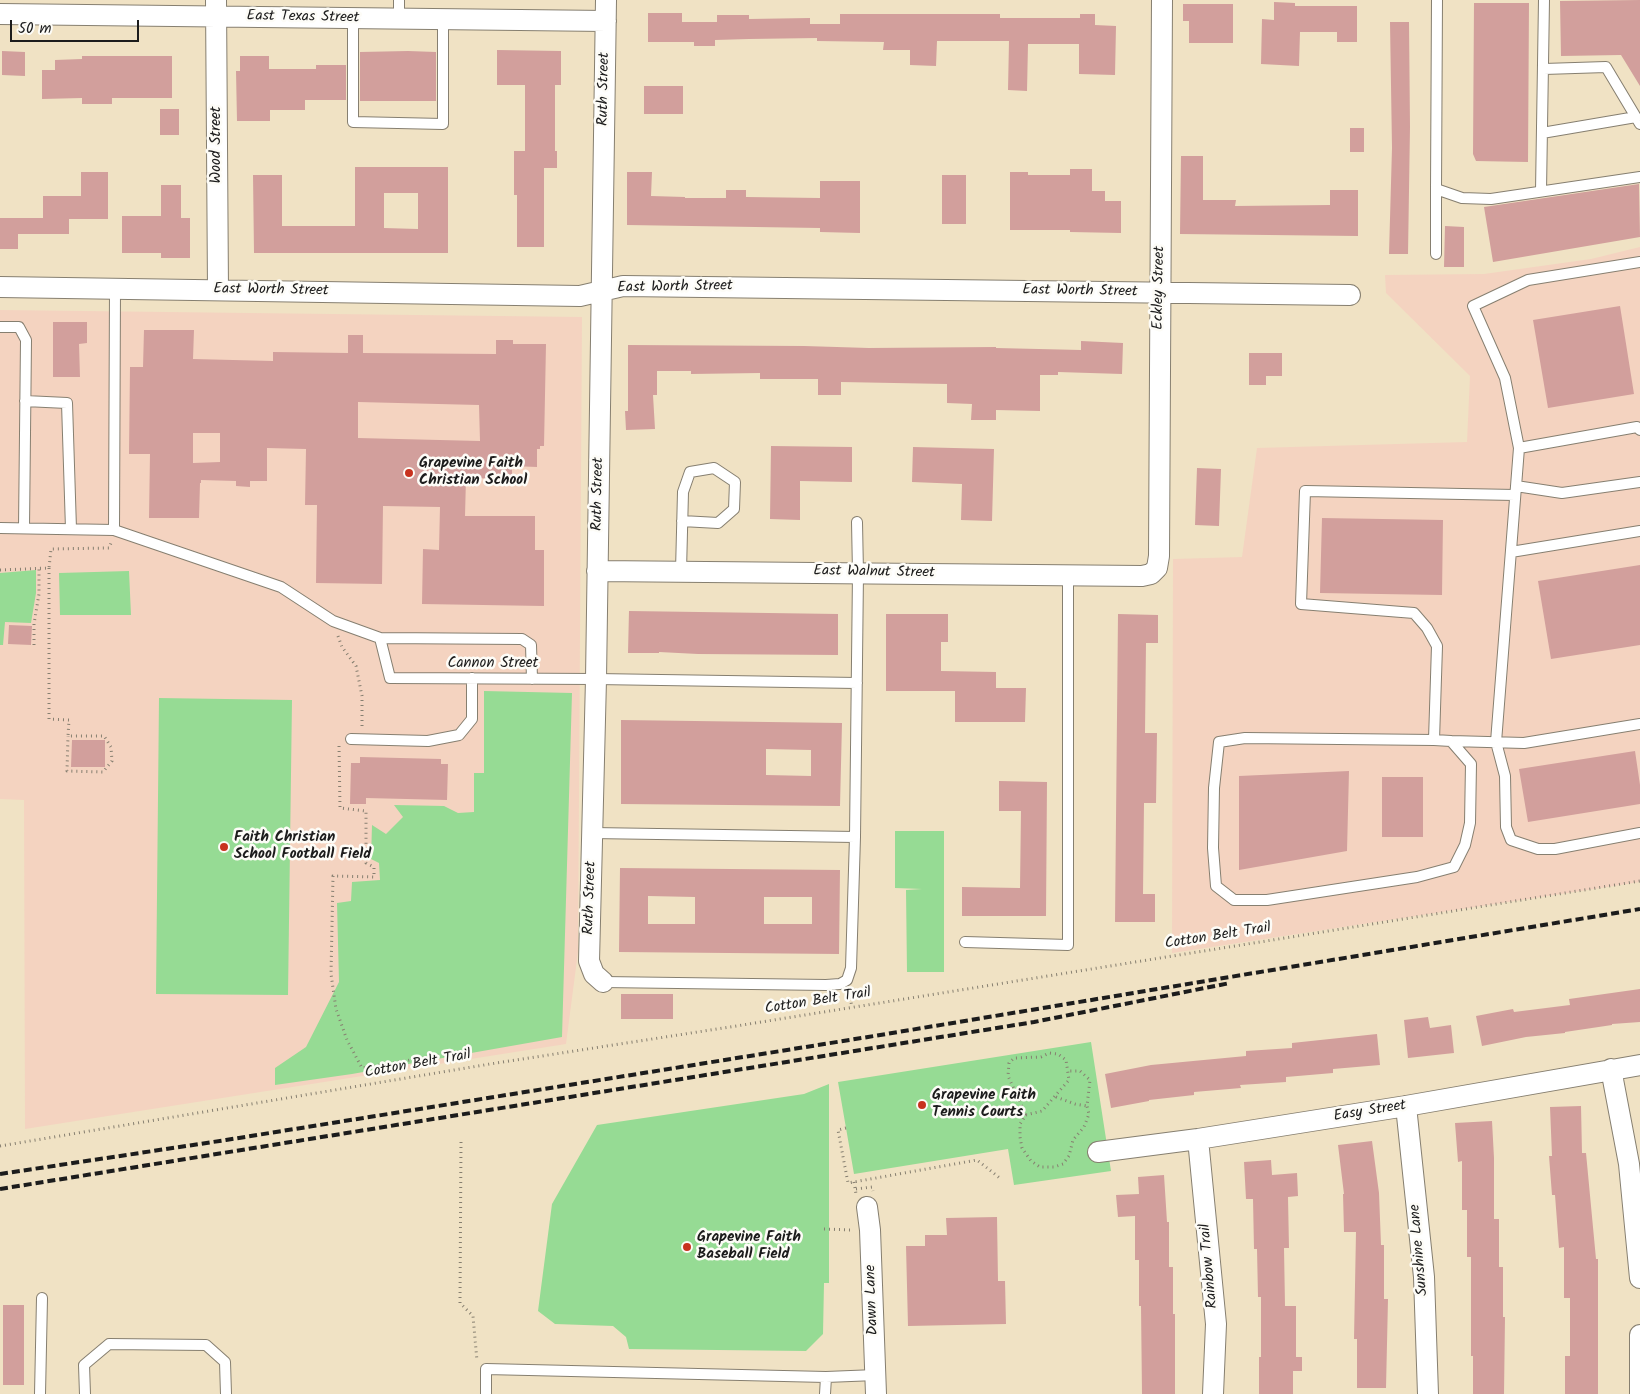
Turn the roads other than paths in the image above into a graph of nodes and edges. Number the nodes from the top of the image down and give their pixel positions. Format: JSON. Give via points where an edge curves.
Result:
{"nodes":[{"id":1,"x":606,"y":0,"type":"edge"},
{"id":2,"x":1162,"y":0,"type":"edge"},
{"id":3,"x":1437,"y":0,"type":"edge"},
{"id":4,"x":1544,"y":0,"type":"edge"},
{"id":5,"x":216,"y":8,"type":"edge"},
{"id":6,"x":399,"y":9,"type":"edge"},
{"id":7,"x":0,"y":14,"type":"edge"},
{"id":8,"x":353,"y":18,"type":"junction"},
{"id":9,"x":443,"y":19,"type":"junction"},
{"id":10,"x":606,"y":21,"type":"junction"},
{"id":11,"x":1544,"y":69,"type":"junction"},
{"id":12,"x":1638,"y":120,"type":"edge"},
{"id":13,"x":1542,"y":133,"type":"junction"},
{"id":14,"x":1640,"y":177,"type":"edge"},
{"id":15,"x":1436,"y":189,"type":"junction"},
{"id":16,"x":1541,"y":191,"type":"junction"},
{"id":17,"x":1436,"y":254,"type":"dead end"},
{"id":18,"x":1640,"y":262,"type":"edge"},
{"id":19,"x":0,"y":287,"type":"edge"},
{"id":20,"x":115,"y":289,"type":"junction"},
{"id":21,"x":218,"y":290,"type":"junction"},
{"id":22,"x":601,"y":291,"type":"junction"},
{"id":23,"x":1160,"y":293,"type":"junction"},
{"id":24,"x":1350,"y":295,"type":"dead end"},
{"id":25,"x":0,"y":327,"type":"edge"},
{"id":26,"x":25,"y":401,"type":"junction"},
{"id":27,"x":1640,"y":430,"type":"edge"},
{"id":28,"x":1519,"y":448,"type":"junction"},
{"id":29,"x":1640,"y":482,"type":"edge"},
{"id":30,"x":1516,"y":490,"type":"junction"},
{"id":31,"x":682,"y":521,"type":"junction"},
{"id":32,"x":857,"y":522,"type":"dead end"},
{"id":33,"x":0,"y":528,"type":"edge"},
{"id":34,"x":24,"y":528,"type":"junction"},
{"id":35,"x":71,"y":529,"type":"junction"},
{"id":36,"x":114,"y":530,"type":"junction"},
{"id":37,"x":1640,"y":532,"type":"edge"},
{"id":38,"x":1511,"y":552,"type":"junction"},
{"id":39,"x":597,"y":571,"type":"junction"},
{"id":40,"x":681,"y":572,"type":"junction"},
{"id":41,"x":858,"y":573,"type":"junction"},
{"id":42,"x":1151,"y":574,"type":"joint"},
{"id":43,"x":1068,"y":575,"type":"junction"},
{"id":44,"x":380,"y":638,"type":"junction"},
{"id":45,"x":472,"y":678,"type":"junction"},
{"id":46,"x":532,"y":679,"type":"junction"},
{"id":47,"x":596,"y":679,"type":"junction"},
{"id":48,"x":857,"y":683,"type":"junction"},
{"id":49,"x":1640,"y":724,"type":"edge"},
{"id":50,"x":350,"y":739,"type":"dead end"},
{"id":51,"x":1434,"y":740,"type":"junction"},
{"id":52,"x":1451,"y":741,"type":"junction"},
{"id":53,"x":1496,"y":742,"type":"junction"},
{"id":54,"x":592,"y":833,"type":"junction"},
{"id":55,"x":1640,"y":833,"type":"edge"},
{"id":56,"x":855,"y":837,"type":"junction"},
{"id":57,"x":965,"y":942,"type":"dead end"},
{"id":58,"x":603,"y":982,"type":"joint"},
{"id":59,"x":1640,"y":1065,"type":"edge"},
{"id":60,"x":1611,"y":1069,"type":"junction"},
{"id":61,"x":1406,"y":1106,"type":"junction"},
{"id":62,"x":1198,"y":1139,"type":"junction"},
{"id":63,"x":1098,"y":1152,"type":"dead end"},
{"id":64,"x":867,"y":1207,"type":"dead end"},
{"id":65,"x":1640,"y":1278,"type":"edge"},
{"id":66,"x":42,"y":1298,"type":"dead end"},
{"id":67,"x":1640,"y":1335,"type":"edge"},
{"id":68,"x":826,"y":1377,"type":"junction"},
{"id":69,"x":876,"y":1384,"type":"edge"},
{"id":70,"x":40,"y":1394,"type":"edge"},
{"id":71,"x":85,"y":1394,"type":"edge"},
{"id":72,"x":226,"y":1394,"type":"edge"},
{"id":73,"x":486,"y":1394,"type":"edge"},
{"id":74,"x":826,"y":1394,"type":"edge"},
{"id":75,"x":1213,"y":1394,"type":"edge"},
{"id":76,"x":1428,"y":1394,"type":"edge"},
{"id":77,"x":1640,"y":1394,"type":"edge"}],
"edges":[{"from":1,"to":10,"type":"street","name":"Ruth Street"},
{"from":2,"to":23,"type":"street","name":"Eckley Street"},
{"from":3,"to":15,"type":"lane"},
{"from":4,"to":11,"type":"lane"},
{"from":5,"to":7,"type":"street","name":"East Texas Street"},
{"from":5,"to":8,"type":"street","name":"East Texas Street"},
{"from":5,"to":21,"type":"street","name":"Wood Street"},
{"from":6,"to":8,"type":"street","name":"East Texas Street"},
{"from":6,"to":9,"type":"street","name":"East Texas Street"},
{"from":8,"to":9,"type":"lane","via":[[353,122],[443,124]]},
{"from":9,"to":10,"type":"street","name":"East Texas Street"},
{"from":10,"to":22,"type":"street","name":"Ruth Street"},
{"from":11,"to":12,"type":"lane","via":[[1606,67]]},
{"from":11,"to":13,"type":"lane"},
{"from":12,"to":13,"type":"lane"},
{"from":13,"to":16,"type":"lane"},
{"from":14,"to":16,"type":"lane"},
{"from":15,"to":16,"type":"lane","via":[[1462,198],[1491,199]]},
{"from":15,"to":17,"type":"lane"},
{"from":18,"to":28,"type":"lane","via":[[1528,280],[1473,306],[1505,378]]},
{"from":19,"to":20,"type":"street","name":"East Worth Street"},
{"from":20,"to":21,"type":"street","name":"East Worth Street"},
{"from":20,"to":36,"type":"lane"},
{"from":21,"to":22,"type":"street","name":"East Worth Street","via":[[580,296]]},
{"from":22,"to":23,"type":"street","name":"East Worth Street","via":[[623,286]]},
{"from":22,"to":39,"type":"street","name":"Ruth Street"},
{"from":23,"to":24,"type":"street","name":"East Worth Street"},
{"from":23,"to":42,"type":"street","name":"Eckley Street","via":[[1158,556],[1157,568]]},
{"from":25,"to":26,"type":"lane","via":[[19,327],[26,340]]},
{"from":26,"to":34,"type":"lane"},
{"from":26,"to":35,"type":"lane","via":[[67,403]]},
{"from":27,"to":28,"type":"lane","via":[[1637,427]]},
{"from":28,"to":30,"type":"lane"},
{"from":29,"to":30,"type":"lane","via":[[1562,493]]},
{"from":30,"to":38,"type":"lane"},
{"from":30,"to":51,"type":"lane","via":[[1305,491],[1301,604],[1414,612],[1437,646]]},
{"from":31,"to":31,"type":"lane","via":[[683,492],[690,472],[714,468],[735,482],[734,509],[718,523]]},
{"from":31,"to":40,"type":"lane"},
{"from":32,"to":41,"type":"lane"},
{"from":33,"to":34,"type":"lane"},
{"from":34,"to":35,"type":"lane"},
{"from":35,"to":36,"type":"lane"},
{"from":36,"to":44,"type":"lane","via":[[281,588],[333,621]]},
{"from":37,"to":38,"type":"lane"},
{"from":38,"to":53,"type":"lane"},
{"from":39,"to":40,"type":"street","name":"East Walnut Street"},
{"from":39,"to":47,"type":"street","name":"Ruth Street"},
{"from":40,"to":41,"type":"street","name":"East Walnut Street"},
{"from":41,"to":43,"type":"street","name":"East Walnut Street"},
{"from":41,"to":48,"type":"lane"},
{"from":42,"to":43,"type":"street","name":"East Walnut Street"},
{"from":43,"to":57,"type":"lane","via":[[1068,945]]},
{"from":44,"to":45,"type":"lane","name":"Cannon Street","via":[[390,678]]},
{"from":44,"to":46,"type":"lane","via":[[522,639],[532,644]]},
{"from":45,"to":46,"type":"lane","name":"Cannon Street"},
{"from":45,"to":50,"type":"lane","via":[[472,719],[459,735],[428,741]]},
{"from":46,"to":47,"type":"lane","name":"Cannon Street"},
{"from":47,"to":48,"type":"lane","name":"Cannon Street"},
{"from":47,"to":54,"type":"street","name":"Ruth Street"},
{"from":48,"to":56,"type":"lane"},
{"from":49,"to":53,"type":"lane","via":[[1524,743]]},
{"from":51,"to":52,"type":"lane"},
{"from":51,"to":52,"type":"lane","via":[[1245,738],[1219,742],[1214,788],[1216,886],[1234,900],[1268,900],[1417,877],[1454,867],[1465,845],[1470,822],[1471,764]]},
{"from":52,"to":53,"type":"lane"},
{"from":53,"to":55,"type":"lane","via":[[1505,776],[1506,827],[1511,840],[1538,849],[1556,849]]},
{"from":54,"to":56,"type":"lane"},
{"from":54,"to":58,"type":"street","name":"Ruth Street","via":[[589,961],[594,974]]},
{"from":56,"to":58,"type":"lane","via":[[847,980],[826,985]]},
{"from":59,"to":60,"type":"street","name":"Easy Street"},
{"from":60,"to":61,"type":"street","name":"Easy Street"},
{"from":60,"to":65,"type":"street","via":[[1629,1164]]},
{"from":61,"to":62,"type":"street","name":"Easy Street"},
{"from":61,"to":76,"type":"street","name":"Sunshine Lane","via":[[1424,1277]]},
{"from":62,"to":63,"type":"street","name":"Easy Street"},
{"from":62,"to":75,"type":"street","name":"Rainbow Trail","via":[[1216,1324]]},
{"from":64,"to":69,"type":"street","name":"Dawn Lane"},
{"from":66,"to":70,"type":"lane"},
{"from":67,"to":77,"type":"street"},
{"from":68,"to":69,"type":"lane"},
{"from":68,"to":73,"type":"lane","via":[[486,1369]]},
{"from":68,"to":74,"type":"lane"},
{"from":71,"to":72,"type":"lane","via":[[84,1365],[109,1344],[206,1345],[226,1362]]}]}
